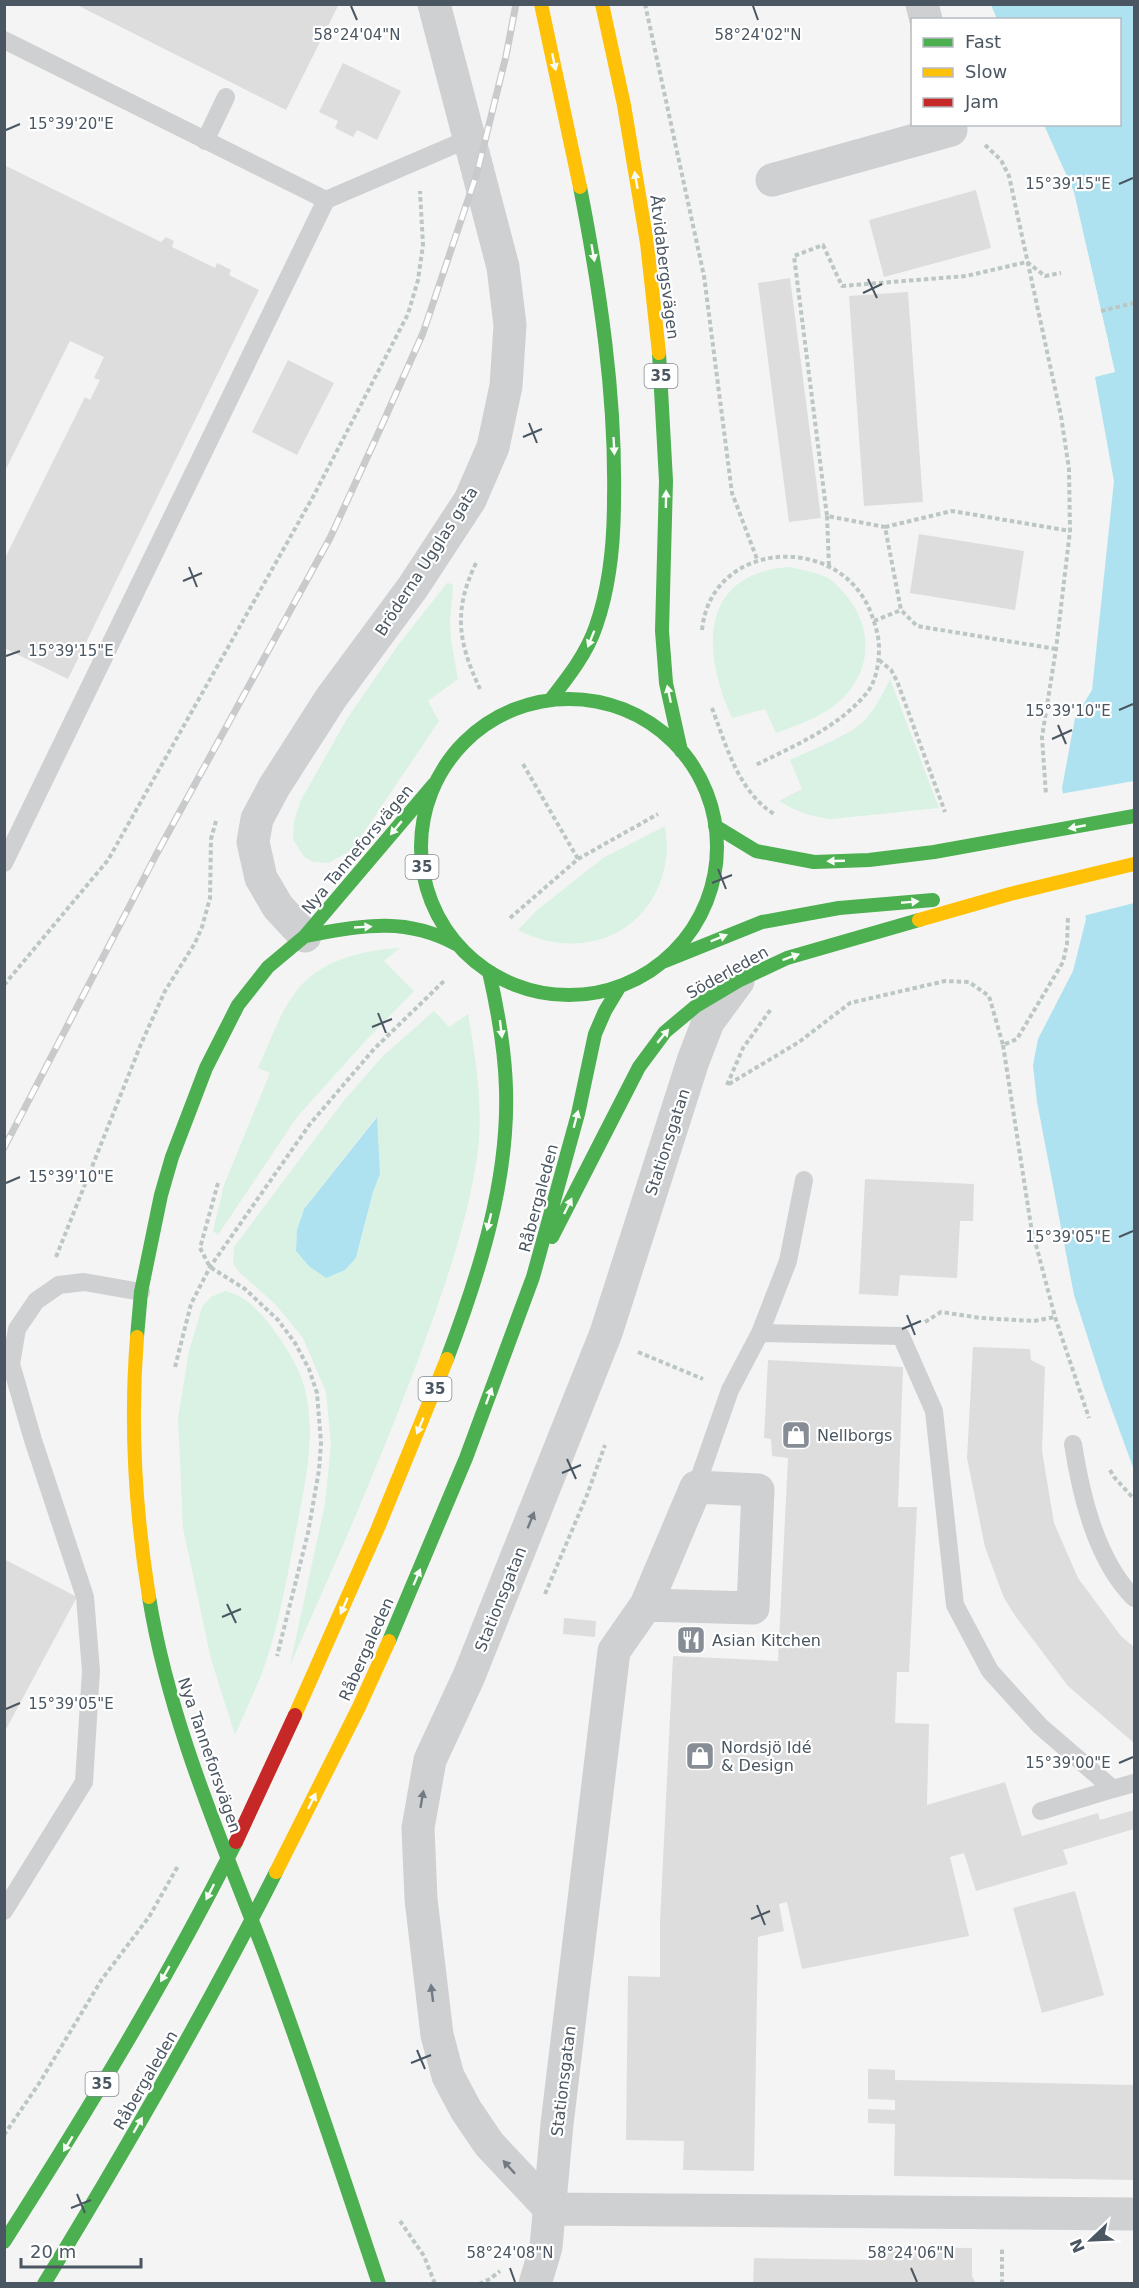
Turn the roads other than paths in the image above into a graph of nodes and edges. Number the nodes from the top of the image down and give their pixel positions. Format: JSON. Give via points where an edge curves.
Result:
{"nodes":[{"id":1,"x":434,"y":4,"type":"edge"},
{"id":2,"x":541,"y":4,"type":"edge"},
{"id":3,"x":602,"y":4,"type":"edge"},
{"id":4,"x":4,"y":40,"type":"edge"},
{"id":5,"x":226,"y":97,"type":"dead end"},
{"id":6,"x":950,"y":128,"type":"edge"},
{"id":7,"x":468,"y":138,"type":"junction"},
{"id":8,"x":205,"y":141,"type":"junction"},
{"id":9,"x":772,"y":180,"type":"dead end"},
{"id":10,"x":326,"y":200,"type":"junction"},
{"id":11,"x":550,"y":699,"type":"junction"},
{"id":12,"x":681,"y":751,"type":"junction"},
{"id":13,"x":434,"y":784,"type":"junction"},
{"id":14,"x":1134,"y":816,"type":"edge"},
{"id":15,"x":715,"y":825,"type":"junction"},
{"id":16,"x":4,"y":863,"type":"edge"},
{"id":17,"x":1134,"y":864,"type":"edge"},
{"id":18,"x":1010,"y":894,"type":"junction"},
{"id":19,"x":305,"y":936,"type":"junction"},
{"id":20,"x":456,"y":944,"type":"junction"},
{"id":21,"x":665,"y":961,"type":"junction"},
{"id":22,"x":489,"y":972,"type":"junction"},
{"id":23,"x":738,"y":981,"type":"junction"},
{"id":24,"x":620,"y":986,"type":"junction"},
{"id":25,"x":804,"y":1180,"type":"dead end"},
{"id":26,"x":533,"y":1277,"type":"junction"},
{"id":27,"x":141,"y":1292,"type":"junction"},
{"id":28,"x":760,"y":1333,"type":"junction"},
{"id":29,"x":1073,"y":1444,"type":"dead end"},
{"id":30,"x":696,"y":1487,"type":"junction"},
{"id":31,"x":1134,"y":1598,"type":"edge"},
{"id":32,"x":646,"y":1605,"type":"junction"},
{"id":33,"x":1134,"y":1783,"type":"edge"},
{"id":34,"x":1113,"y":1789,"type":"junction"},
{"id":35,"x":1041,"y":1811,"type":"dead end"},
{"id":36,"x":4,"y":1911,"type":"edge"},
{"id":37,"x":550,"y":2209,"type":"junction"},
{"id":38,"x":1134,"y":2214,"type":"edge"},
{"id":39,"x":4,"y":2242,"type":"edge"},
{"id":40,"x":44,"y":2283,"type":"edge"},
{"id":41,"x":379,"y":2283,"type":"edge"},
{"id":42,"x":535,"y":2283,"type":"edge"}],
"edges":[{"from":1,"to":7,"type":"street","name":"Bröderna Ugglas gata"},
{"from":2,"to":11,"type":"main road","one_way":true,"via":[[594,261],[608,356],[615,498],[611,555],[600,614],[578,666]]},
{"from":12,"to":3,"type":"main road","name":"Åtvidabergsvägen","number":"35","one_way":true,"via":[[666,683],[662,631],[666,482],[658,342],[647,243]]},
{"from":4,"to":8,"type":"lane"},
{"from":5,"to":8,"type":"lane"},
{"from":6,"to":9,"type":"street"},
{"from":7,"to":10,"type":"lane"},
{"from":7,"to":19,"type":"street","name":"Bröderna Ugglas gata","via":[[503,267],[510,325],[504,397],[493,447],[470,500],[331,698],[257,819],[253,842],[261,878],[278,907]]},
{"from":8,"to":10,"type":"lane"},
{"from":10,"to":16,"type":"lane"},
{"from":11,"to":12,"type":"main road","number":"35","via":[[608,704],[636,715],[661,730]]},
{"from":11,"to":13,"type":"main road","number":"35","via":[[514,709],[481,726],[454,752]]},
{"from":12,"to":15,"type":"main road","number":"35","via":[[698,774]]},
{"from":13,"to":19,"type":"main road","name":"Nya Tanneforsvägen","one_way":true},
{"from":13,"to":20,"type":"main road","number":"35","via":[[423,816],[420,850],[425,884],[437,915]]},
{"from":14,"to":15,"type":"main road","one_way":true,"via":[[998,842],[869,860],[814,862],[756,850]]},
{"from":15,"to":21,"type":"main road","number":"35","via":[[716,863],[707,900],[690,933]]},
{"from":17,"to":18,"type":"main road","name":"Söderleden"},
{"from":21,"to":18,"type":"main road","name":"Söderleden","one_way":true,"via":[[762,922],[799,914]]},
{"from":23,"to":18,"type":"main road","name":"Söderleden","one_way":true,"via":[[787,958]]},
{"from":19,"to":20,"type":"main road","name":"Nya Tanneforsvägen","one_way":true,"via":[[356,927],[397,926],[425,930]]},
{"from":19,"to":27,"type":"main road","name":"Nya Tanneforsvägen","via":[[268,967],[238,1005],[206,1068],[172,1157]]},
{"from":20,"to":22,"type":"main road","number":"35"},
{"from":21,"to":24,"type":"main road","number":"35"},
{"from":22,"to":24,"type":"main road","number":"35","via":[[513,984],[566,995]]},
{"from":22,"to":39,"type":"main road","number":"35","one_way":true,"via":[[501,1020],[506,1129],[496,1197],[473,1287],[439,1378],[374,1539],[264,1783],[194,1923],[65,2148]]},
{"from":26,"to":23,"type":"main road","name":"Söderleden","one_way":true,"via":[[639,1067],[665,1032],[696,1006]]},
{"from":37,"to":23,"type":"street","name":"Stationsgatan","one_way":true,"via":[[489,2144],[448,2076],[437,2035],[421,1899],[418,1828],[422,1799],[430,1760],[469,1676],[606,1333],[708,1022]]},
{"from":26,"to":24,"type":"main road","name":"Råbergaleden","one_way":true,"via":[[578,1114],[595,1034]]},
{"from":25,"to":28,"type":"lane","via":[[788,1261]]},
{"from":40,"to":26,"type":"main road","name":"Råbergaleden","one_way":true,"via":[[224,1975],[359,1707],[466,1458]]},
{"from":27,"to":36,"type":"lane","via":[[84,1282],[59,1286],[36,1301],[17,1329],[11,1364],[86,1597],[91,1671],[84,1782]]},
{"from":27,"to":41,"type":"main road","name":"Nya Tanneforsvägen","via":[[133,1385],[134,1473],[154,1637],[180,1730],[295,2034]]},
{"from":28,"to":30,"type":"lane","via":[[730,1390]]},
{"from":28,"to":34,"type":"lane","via":[[901,1336],[934,1411],[955,1605],[990,1671],[1040,1726]]},
{"from":29,"to":31,"type":"lane","via":[[1080,1488],[1099,1544]]},
{"from":30,"to":32,"type":"street","name":"Stationsgatan"},
{"from":30,"to":32,"type":"street","via":[[758,1490],[753,1608]]},
{"from":32,"to":37,"type":"street","name":"Stationsgatan","via":[[614,1651]]},
{"from":33,"to":34,"type":"lane"},
{"from":34,"to":35,"type":"lane"},
{"from":37,"to":38,"type":"street"},
{"from":37,"to":42,"type":"street","name":"Stationsgatan","via":[[546,2247]]}]}
